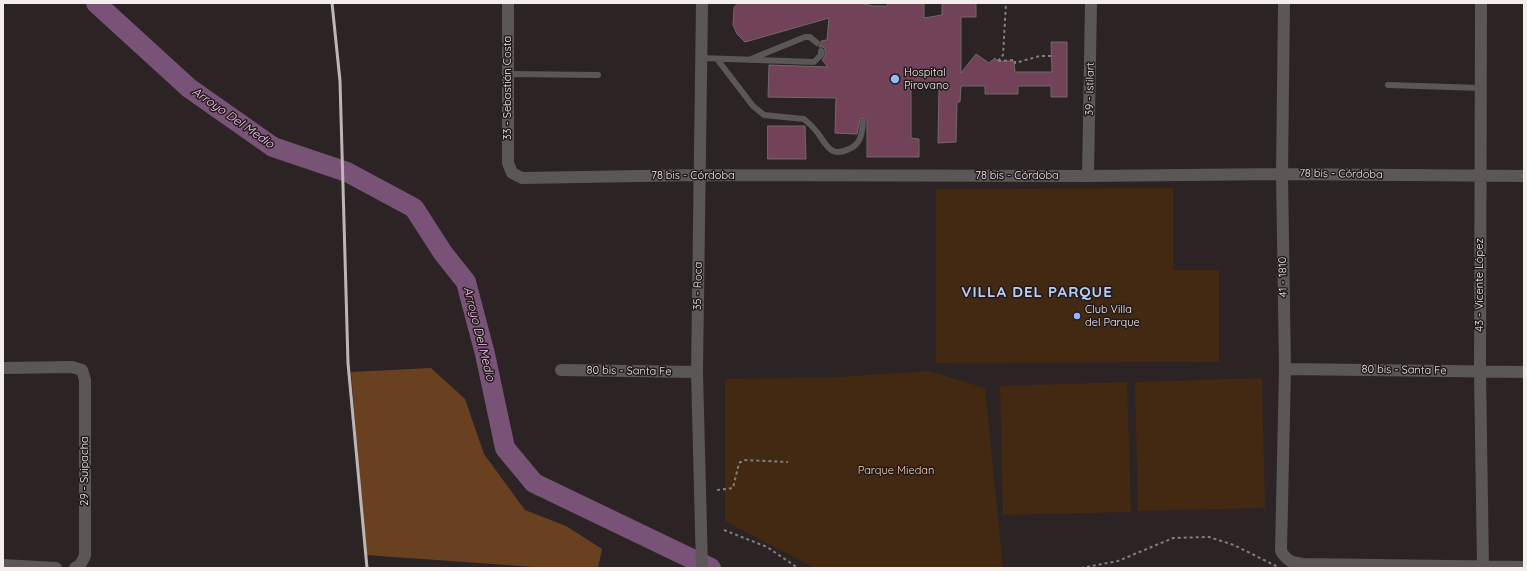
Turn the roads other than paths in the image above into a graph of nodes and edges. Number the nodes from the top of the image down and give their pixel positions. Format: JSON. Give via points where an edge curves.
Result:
{"nodes":[{"id":1,"x":508,"y":3,"type":"edge"},
{"id":2,"x":702,"y":3,"type":"edge"},
{"id":3,"x":1091,"y":3,"type":"edge"},
{"id":4,"x":1284,"y":3,"type":"edge"},
{"id":5,"x":1481,"y":3,"type":"edge"},
{"id":6,"x":817,"y":43,"type":"dead end"},
{"id":7,"x":821,"y":51,"type":"dead end"},
{"id":8,"x":701,"y":58,"type":"junction"},
{"id":9,"x":717,"y":59,"type":"junction"},
{"id":10,"x":748,"y":60,"type":"junction"},
{"id":11,"x":508,"y":74,"type":"junction"},
{"id":12,"x":598,"y":75,"type":"dead end"},
{"id":13,"x":1388,"y":85,"type":"dead end"},
{"id":14,"x":1481,"y":88,"type":"junction"},
{"id":15,"x":862,"y":122,"type":"dead end"},
{"id":16,"x":512,"y":173,"type":"joint"},
{"id":17,"x":1282,"y":174,"type":"junction"},
{"id":18,"x":699,"y":175,"type":"junction"},
{"id":19,"x":1088,"y":176,"type":"junction"},
{"id":20,"x":1480,"y":176,"type":"junction"},
{"id":21,"x":1524,"y":176,"type":"edge"},
{"id":22,"x":3,"y":368,"type":"edge"},
{"id":23,"x":1285,"y":369,"type":"junction"},
{"id":24,"x":562,"y":370,"type":"dead end"},
{"id":25,"x":1480,"y":371,"type":"junction"},
{"id":26,"x":697,"y":372,"type":"junction"},
{"id":27,"x":1524,"y":372,"type":"edge"},
{"id":28,"x":3,"y":565,"type":"edge"},
{"id":29,"x":1483,"y":567,"type":"junction"},
{"id":30,"x":1524,"y":567,"type":"edge"},
{"id":31,"x":56,"y":568,"type":"edge"},
{"id":32,"x":75,"y":568,"type":"edge"},
{"id":33,"x":702,"y":568,"type":"edge"}],
"edges":[{"from":1,"to":11,"type":"street","name":"33 - Sebastián Costa"},
{"from":2,"to":8,"type":"street","name":"35 - Roca"},
{"from":3,"to":19,"type":"street","name":"39 - Istilart"},
{"from":4,"to":17,"type":"street","name":"41 - 1810"},
{"from":5,"to":14,"type":"street","name":"43 - Vicente López"},
{"from":6,"to":10,"type":"lane","via":[[810,37],[805,37]]},
{"from":7,"to":10,"type":"lane","via":[[821,55],[814,62]]},
{"from":8,"to":9,"type":"lane"},
{"from":8,"to":18,"type":"street","name":"35 - Roca"},
{"from":9,"to":10,"type":"lane"},
{"from":9,"to":15,"type":"lane","via":[[753,106],[764,115],[804,119],[833,151],[843,152],[858,142],[862,135]]},
{"from":11,"to":12,"type":"lane"},
{"from":11,"to":16,"type":"street","name":"33 - Sebastián Costa","via":[[508,163]]},
{"from":13,"to":14,"type":"lane"},
{"from":14,"to":20,"type":"street","name":"43 - Vicente López"},
{"from":16,"to":18,"type":"street","name":"78 bis - Córdoba","via":[[522,178]]},
{"from":17,"to":19,"type":"street","name":"78 bis - Córdoba"},
{"from":17,"to":20,"type":"street","name":"78 bis - Córdoba"},
{"from":17,"to":23,"type":"street","name":"41 - 1810"},
{"from":18,"to":19,"type":"street","name":"78 bis - Córdoba"},
{"from":18,"to":26,"type":"street","name":"35 - Roca"},
{"from":20,"to":21,"type":"street","name":"78 bis - Córdoba"},
{"from":20,"to":25,"type":"street","name":"43 - Vicente López"},
{"from":22,"to":32,"type":"street","name":"29 - Suipacha","via":[[72,367],[82,370],[85,380],[85,556]]},
{"from":23,"to":25,"type":"street","name":"80 bis - Santa Fe"},
{"from":23,"to":29,"type":"street","name":"41 - 1810","via":[[1281,551],[1286,559],[1294,563]]},
{"from":24,"to":26,"type":"street","name":"80 bis - Santa Fe"},
{"from":25,"to":27,"type":"street","name":"80 bis - Santa Fe"},
{"from":25,"to":29,"type":"street","name":"43 - Vicente López"},
{"from":26,"to":33,"type":"street","name":"35 - Roca"},
{"from":28,"to":31,"type":"street"},
{"from":29,"to":30,"type":"street"}]}
